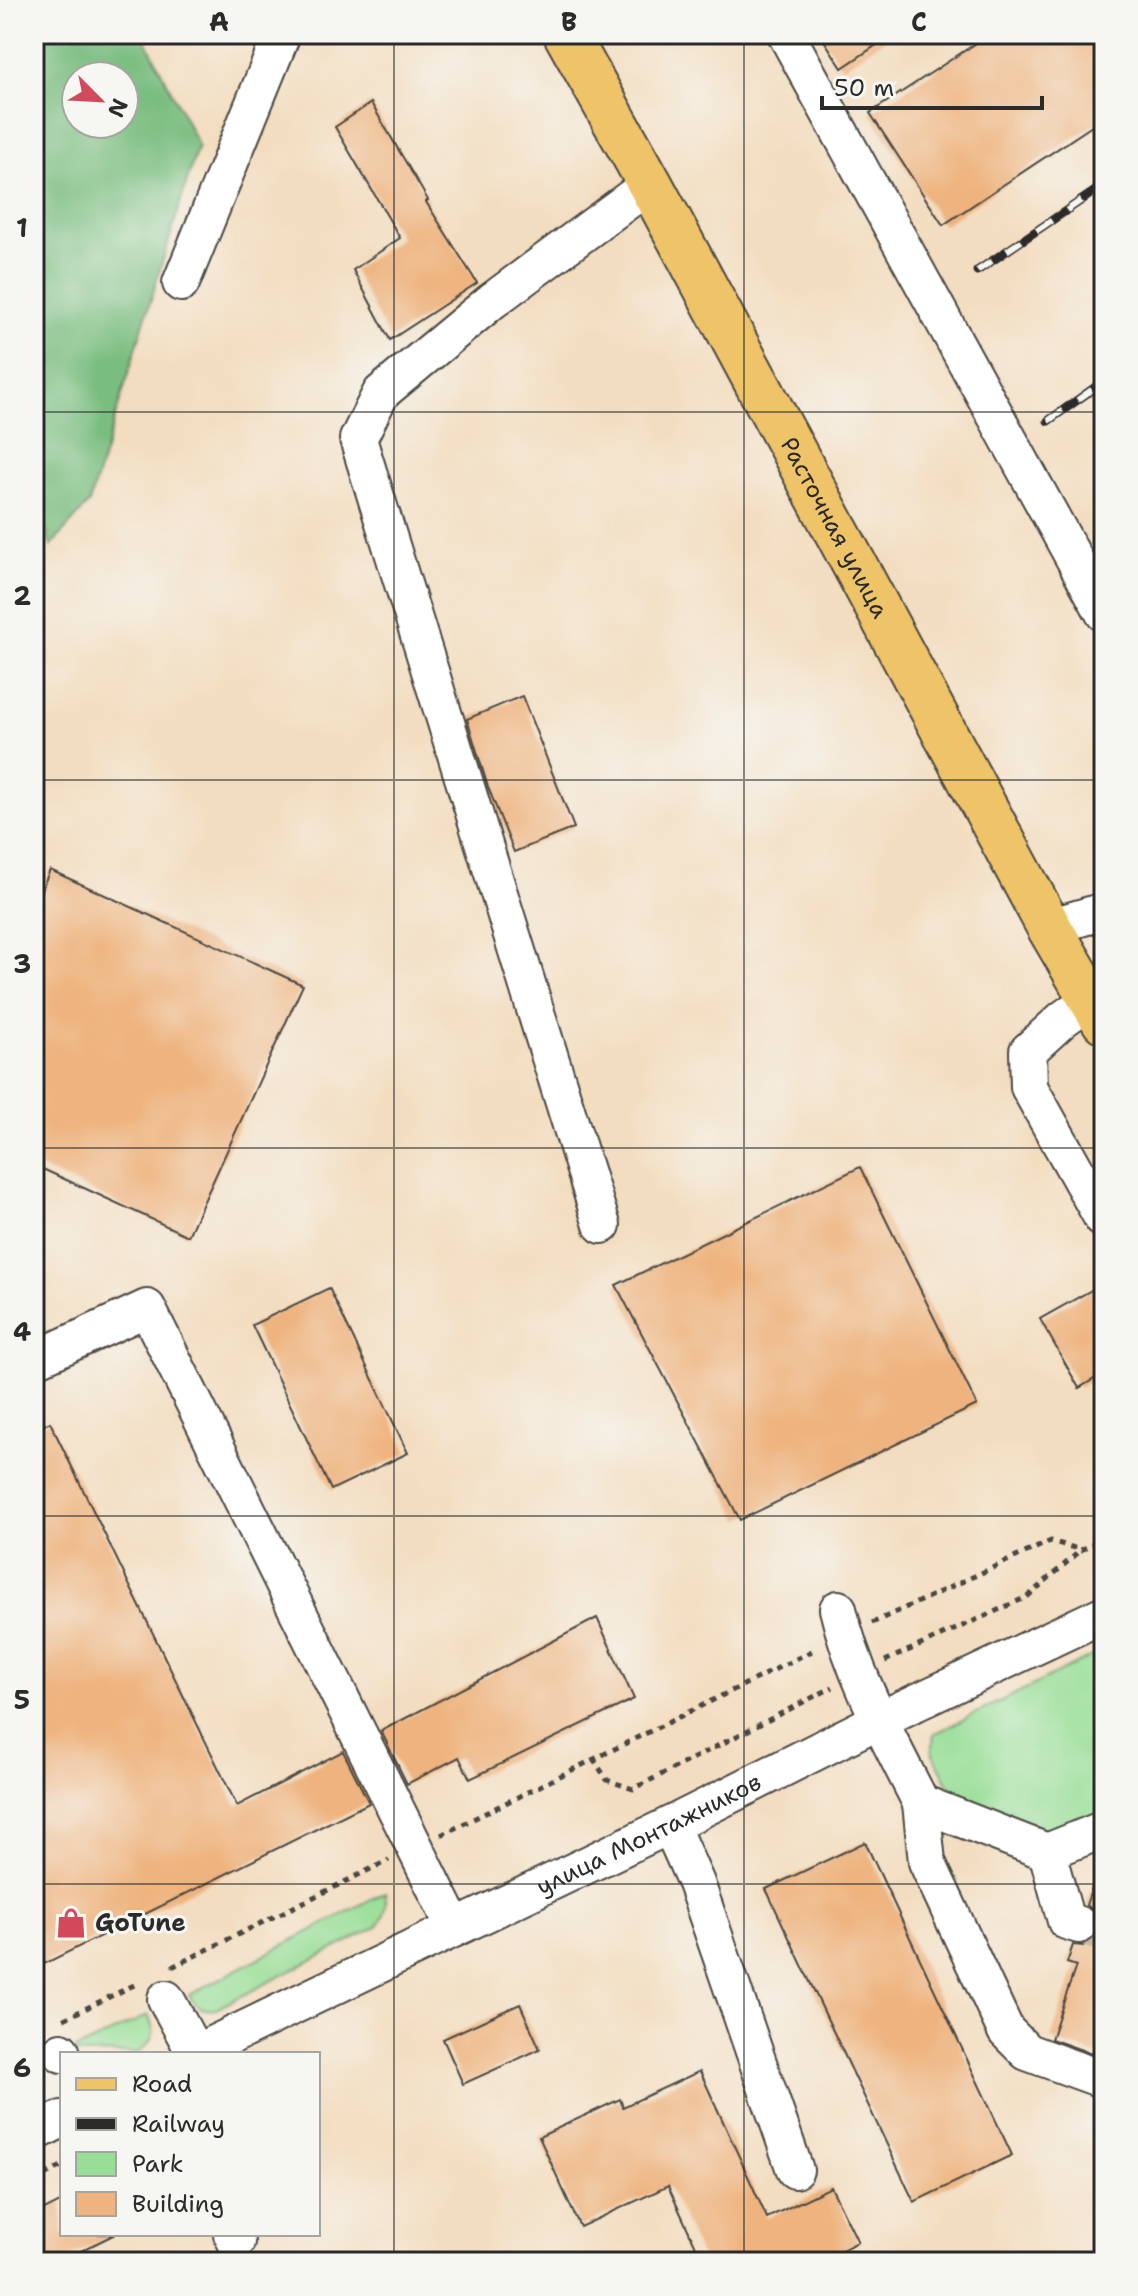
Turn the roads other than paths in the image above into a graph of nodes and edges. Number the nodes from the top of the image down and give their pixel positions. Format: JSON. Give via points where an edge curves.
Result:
{"nodes":[{"id":1,"x":282,"y":34,"type":"edge"},
{"id":2,"x":566,"y":34,"type":"edge"},
{"id":3,"x":786,"y":34,"type":"edge"},
{"id":4,"x":650,"y":184,"type":"junction"},
{"id":5,"x":181,"y":283,"type":"dead end"},
{"id":6,"x":1104,"y":613,"type":"edge"},
{"id":7,"x":1104,"y":911,"type":"edge"},
{"id":8,"x":1049,"y":927,"type":"junction"},
{"id":9,"x":1098,"y":1010,"type":"edge"},
{"id":10,"x":1104,"y":1221,"type":"edge"},
{"id":11,"x":602,"y":1225,"type":"dead end"},
{"id":12,"x":34,"y":1360,"type":"edge"},
{"id":13,"x":1104,"y":1614,"type":"edge"},
{"id":14,"x":841,"y":1622,"type":"road end"},
{"id":15,"x":879,"y":1720,"type":"junction"},
{"id":16,"x":921,"y":1803,"type":"junction"},
{"id":17,"x":670,"y":1825,"type":"junction"},
{"id":18,"x":1104,"y":1829,"type":"edge"},
{"id":19,"x":1047,"y":1852,"type":"junction"},
{"id":20,"x":1079,"y":1925,"type":"tunnel mouth"},
{"id":21,"x":455,"y":1928,"type":"junction"},
{"id":22,"x":158,"y":1983,"type":"road end"},
{"id":23,"x":193,"y":2052,"type":"edge"},
{"id":24,"x":198,"y":2052,"type":"edge"},
{"id":25,"x":1104,"y":2080,"type":"edge"},
{"id":26,"x":60,"y":2120,"type":"edge"},
{"id":27,"x":34,"y":2133,"type":"edge"},
{"id":28,"x":795,"y":2170,"type":"dead end"}],
"edges":[{"from":1,"to":5,"type":"street"},
{"from":2,"to":4,"type":"main road","name":"Расточная улица"},
{"from":3,"to":6,"type":"street"},
{"from":4,"to":8,"type":"main road","name":"Расточная улица"},
{"from":4,"to":11,"type":"street","via":[[492,301],[381,393],[358,439]]},
{"from":7,"to":8,"type":"street"},
{"from":8,"to":9,"type":"main road","name":"Расточная улица"},
{"from":9,"to":10,"type":"street","via":[[1063,1019],[1028,1051],[1029,1087]]},
{"from":12,"to":21,"type":"street","via":[[147,1308]]},
{"from":13,"to":15,"type":"street","name":"улица Монтажников"},
{"from":14,"to":15,"type":"street"},
{"from":15,"to":16,"type":"street"},
{"from":15,"to":17,"type":"street","name":"улица Монтажников"},
{"from":16,"to":19,"type":"street"},
{"from":16,"to":25,"type":"street","via":[[927,1862],[1006,2031],[1027,2052]]},
{"from":17,"to":21,"type":"street","name":"улица Монтажников"},
{"from":17,"to":28,"type":"street","via":[[696,1883]]},
{"from":18,"to":19,"type":"street"},
{"from":19,"to":20,"type":"street","via":[[1066,1921]]},
{"from":21,"to":24,"type":"street","name":"улица Монтажников"},
{"from":22,"to":23,"type":"street"},
{"from":26,"to":27,"type":"street"}]}
